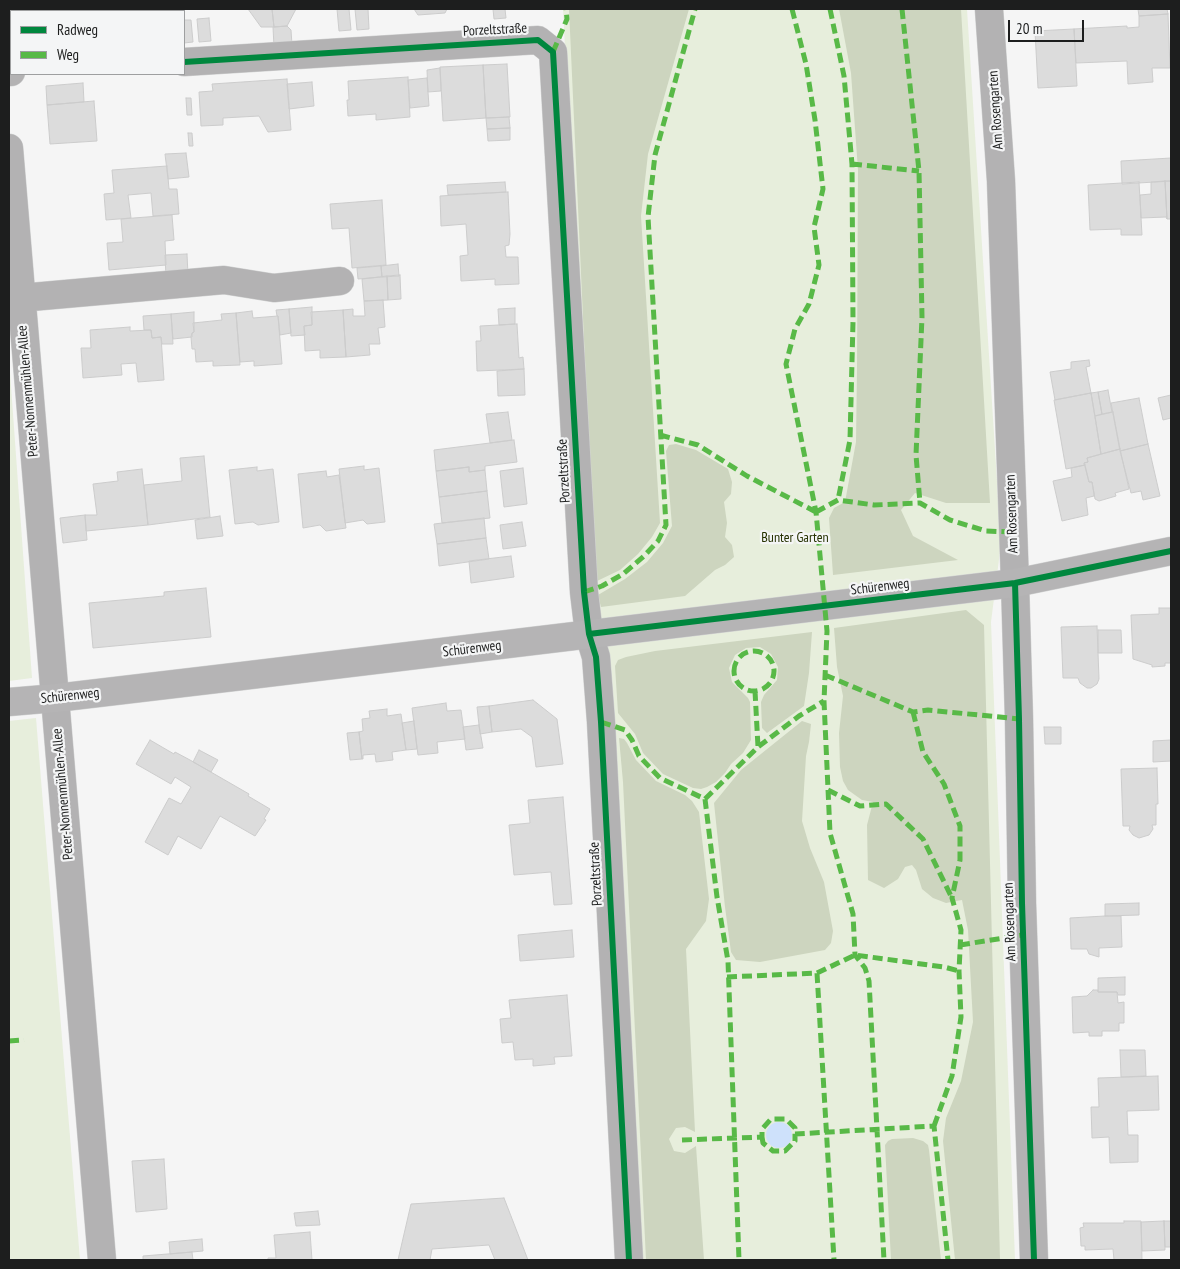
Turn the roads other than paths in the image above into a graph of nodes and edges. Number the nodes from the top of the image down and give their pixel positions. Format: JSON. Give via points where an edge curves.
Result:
{"nodes":[{"id":1,"x":989,"y":9,"type":"edge"},
{"id":2,"x":185,"y":62,"type":"edge"},
{"id":3,"x":9,"y":148,"type":"edge"},
{"id":4,"x":340,"y":281,"type":"dead end"},
{"id":5,"x":20,"y":298,"type":"junction"},
{"id":6,"x":1171,"y":551,"type":"edge"},
{"id":7,"x":1015,"y":583,"type":"junction"},
{"id":8,"x":589,"y":634,"type":"junction"},
{"id":9,"x":56,"y":698,"type":"junction"},
{"id":10,"x":9,"y":702,"type":"edge"},
{"id":11,"x":102,"y":1260,"type":"edge"},
{"id":12,"x":629,"y":1260,"type":"edge"},
{"id":13,"x":1034,"y":1260,"type":"edge"}],
"edges":[{"from":1,"to":7,"type":"street","name":"Am Rosengarten","via":[[1001,181]]},
{"from":2,"to":8,"type":"street","name":"Porzeltstraße","via":[[538,40],[553,52],[583,582]]},
{"from":3,"to":5,"type":"street","name":"Peter-Nonnenmühlen-Allee"},
{"from":4,"to":5,"type":"street","via":[[274,288],[224,280]]},
{"from":5,"to":9,"type":"street","name":"Peter-Nonnenmühlen-Allee"},
{"from":6,"to":7,"type":"main road","name":"Schürenweg"},
{"from":7,"to":8,"type":"main road","name":"Schürenweg"},
{"from":7,"to":13,"type":"street","name":"Am Rosengarten"},
{"from":8,"to":9,"type":"main road","name":"Schürenweg"},
{"from":8,"to":12,"type":"street","name":"Porzeltstraße","via":[[596,657],[601,722]]},
{"from":9,"to":10,"type":"main road","name":"Schürenweg"},
{"from":9,"to":11,"type":"street","name":"Peter-Nonnenmühlen-Allee"}]}
